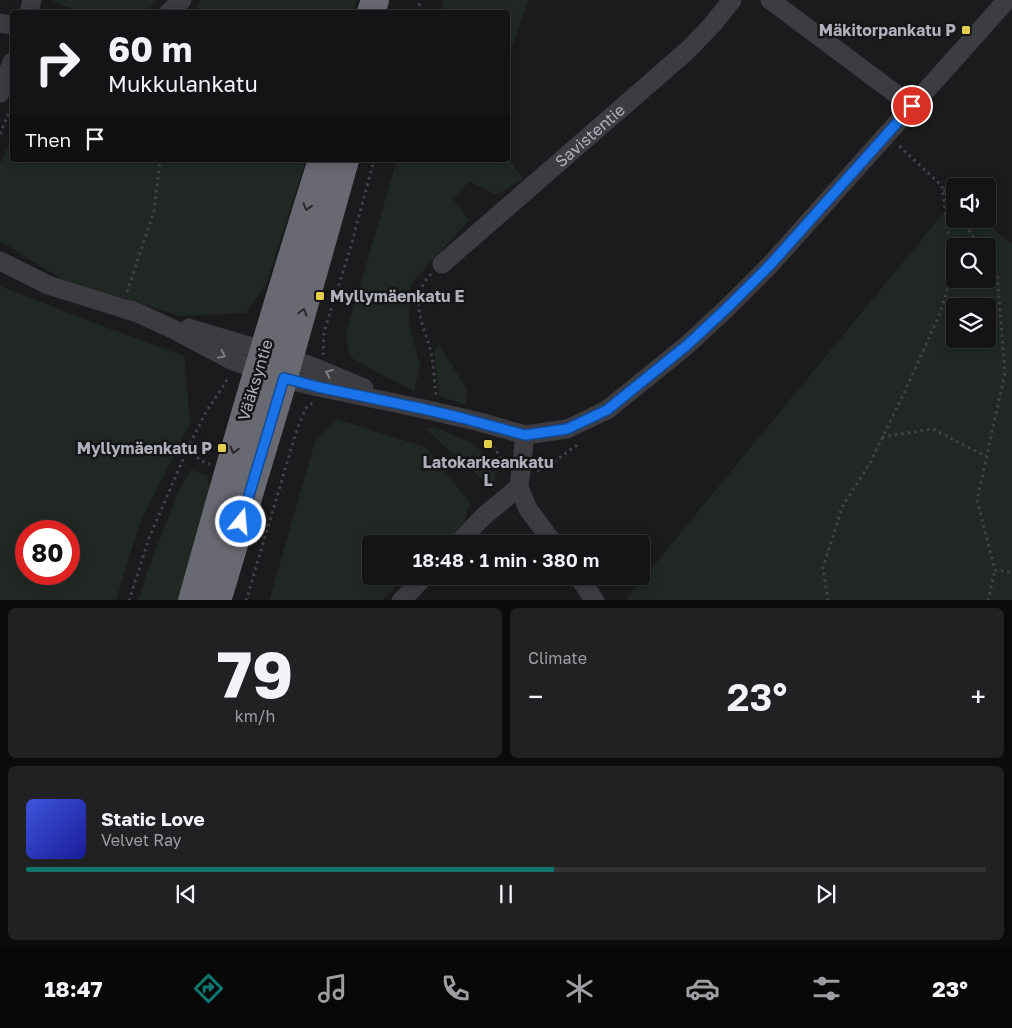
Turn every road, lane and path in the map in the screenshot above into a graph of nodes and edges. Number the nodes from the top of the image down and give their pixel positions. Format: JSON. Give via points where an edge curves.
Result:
{"nodes":[{"id":1,"x":182,"y":0,"type":"edge"},
{"id":2,"x":732,"y":0,"type":"edge"},
{"id":3,"x":770,"y":0,"type":"edge"},
{"id":4,"x":1007,"y":0,"type":"edge"},
{"id":5,"x":171,"y":10,"type":"edge"},
{"id":6,"x":10,"y":67,"type":"edge"},
{"id":7,"x":0,"y":93,"type":"edge"},
{"id":8,"x":912,"y":106,"type":"junction"},
{"id":9,"x":10,"y":110,"type":"edge"},
{"id":10,"x":0,"y":134,"type":"edge"},
{"id":11,"x":887,"y":134,"type":"junction"},
{"id":12,"x":160,"y":162,"type":"edge"},
{"id":13,"x":322,"y":162,"type":"edge"},
{"id":14,"x":344,"y":162,"type":"edge"},
{"id":15,"x":942,"y":186,"type":"junction"},
{"id":16,"x":946,"y":192,"type":"edge"},
{"id":17,"x":0,"y":261,"type":"edge"},
{"id":18,"x":442,"y":264,"type":"joint"},
{"id":19,"x":996,"y":272,"type":"edge"},
{"id":20,"x":126,"y":309,"type":"junction"},
{"id":21,"x":274,"y":364,"type":"junction"},
{"id":22,"x":430,"y":405,"type":"junction"},
{"id":23,"x":525,"y":435,"type":"junction"},
{"id":24,"x":882,"y":437,"type":"junction"},
{"id":25,"x":188,"y":448,"type":"dead end"},
{"id":26,"x":987,"y":457,"type":"junction"},
{"id":27,"x":519,"y":487,"type":"junction"},
{"id":28,"x":466,"y":535,"type":"edge"},
{"id":29,"x":547,"y":535,"type":"edge"},
{"id":30,"x":995,"y":570,"type":"junction"},
{"id":31,"x":1012,"y":572,"type":"edge"},
{"id":32,"x":416,"y":585,"type":"edge"},
{"id":33,"x":584,"y":585,"type":"edge"},
{"id":34,"x":129,"y":600,"type":"edge"},
{"id":35,"x":192,"y":600,"type":"edge"},
{"id":36,"x":216,"y":600,"type":"edge"},
{"id":37,"x":402,"y":600,"type":"edge"},
{"id":38,"x":595,"y":600,"type":"edge"},
{"id":39,"x":828,"y":600,"type":"edge"},
{"id":40,"x":988,"y":600,"type":"edge"}],
"edges":[{"from":1,"to":5,"type":"street"},
{"from":2,"to":18,"type":"street","name":"Savistentie","via":[[688,50]]},
{"from":3,"to":8,"type":"street"},
{"from":4,"to":8,"type":"street"},
{"from":6,"to":7,"type":"street"},
{"from":8,"to":11,"type":"street"},
{"from":9,"to":10,"type":"path"},
{"from":11,"to":15,"type":"path"},
{"from":11,"to":23,"type":"street","via":[[770,265],[686,346],[607,410],[567,429]]},
{"from":12,"to":20,"type":"path","via":[[154,211]]},
{"from":13,"to":21,"type":"highway","name":"Vääksyntie","one_way":true},
{"from":21,"to":14,"type":"highway","name":"Vääksyntie","one_way":true},
{"from":15,"to":16,"type":"path"},
{"from":15,"to":24,"type":"path","via":[[953,268],[941,311]]},
{"from":17,"to":20,"type":"street","via":[[48,285]]},
{"from":18,"to":22,"type":"path","via":[[428,278],[418,305],[431,352]]},
{"from":19,"to":26,"type":"path","via":[[1005,373]]},
{"from":20,"to":21,"type":"street"},
{"from":21,"to":22,"type":"street","via":[[318,387]]},
{"from":21,"to":35,"type":"highway","name":"Vääksyntie","one_way":true,"via":[[223,490]]},
{"from":21,"to":36,"type":"highway","name":"Vääksyntie"},
{"from":22,"to":23,"type":"street"},
{"from":23,"to":27,"type":"street"},
{"from":24,"to":26,"type":"path","via":[[933,429]]},
{"from":24,"to":39,"type":"path","via":[[842,508],[823,568]]},
{"from":25,"to":34,"type":"path","via":[[149,538]]},
{"from":26,"to":30,"type":"path","via":[[977,500]]},
{"from":27,"to":28,"type":"street"},
{"from":27,"to":29,"type":"street","via":[[528,509]]},
{"from":30,"to":31,"type":"path"},
{"from":30,"to":40,"type":"path"},
{"from":32,"to":37,"type":"street"},
{"from":33,"to":38,"type":"street"}]}
